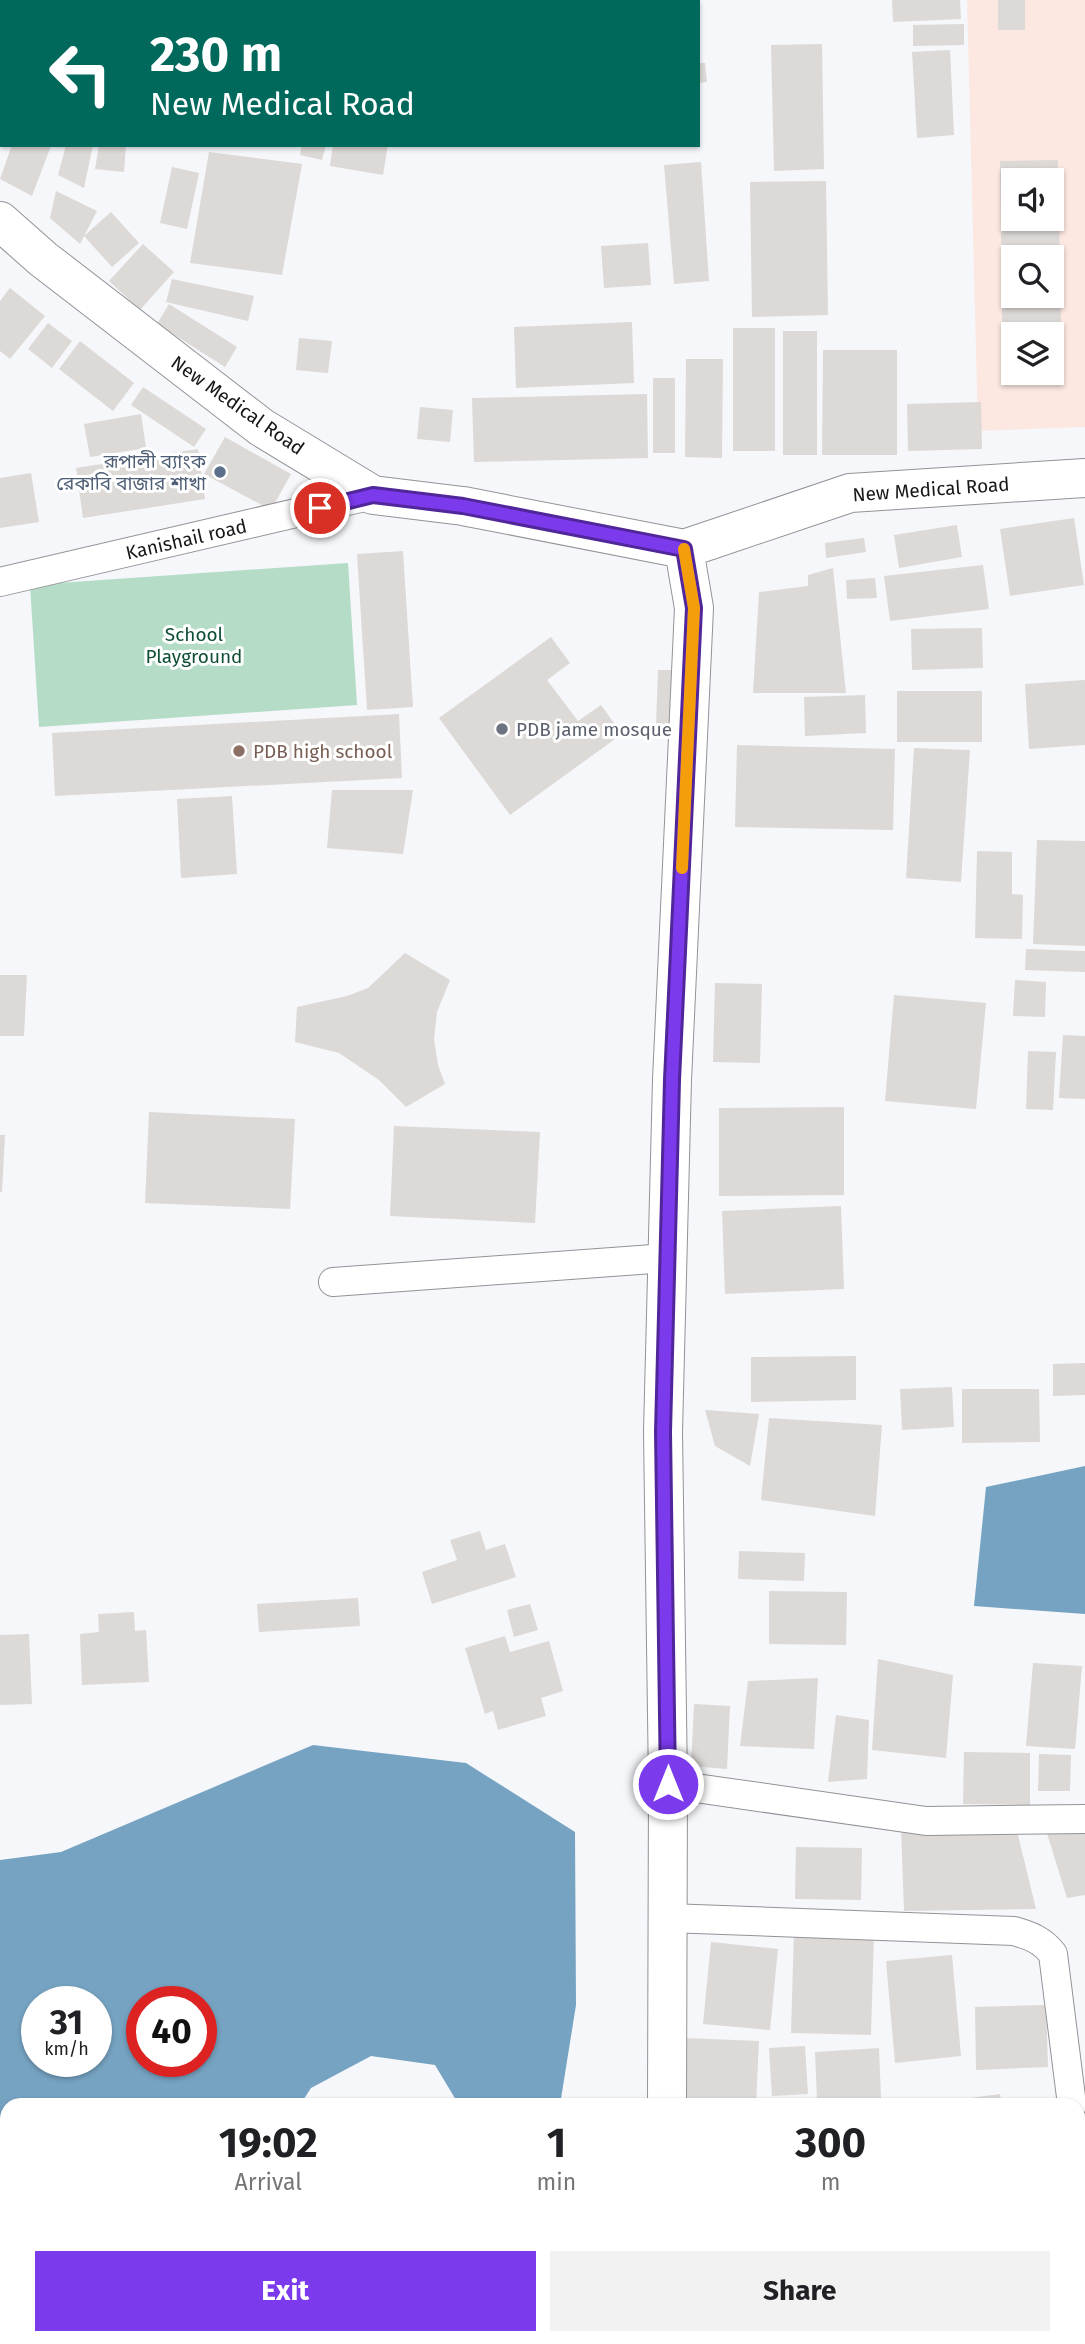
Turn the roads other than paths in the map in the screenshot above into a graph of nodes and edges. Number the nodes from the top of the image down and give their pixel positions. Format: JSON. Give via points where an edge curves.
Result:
{"nodes":[{"id":1,"x":0,"y":221,"type":"edge"},
{"id":2,"x":1085,"y":478,"type":"edge"},
{"id":3,"x":373,"y":495,"type":"junction"},
{"id":4,"x":684,"y":549,"type":"junction"},
{"id":5,"x":0,"y":582,"type":"edge"},
{"id":6,"x":667,"y":1258,"type":"junction"},
{"id":7,"x":333,"y":1282,"type":"dead end"},
{"id":8,"x":668,"y":1784,"type":"junction"},
{"id":9,"x":1085,"y":1819,"type":"edge"},
{"id":10,"x":668,"y":1918,"type":"junction"},
{"id":11,"x":667,"y":2098,"type":"edge"},
{"id":12,"x":1071,"y":2098,"type":"edge"}],
"edges":[{"from":1,"to":3,"type":"street","name":"New Medical Road","via":[[261,427]]},
{"from":2,"to":4,"type":"street","name":"New Medical Road","via":[[850,493]]},
{"from":3,"to":4,"type":"street","name":"New Medical Road","via":[[463,506]]},
{"from":3,"to":5,"type":"street","name":"Kanishail road"},
{"from":4,"to":6,"type":"street","via":[[694,608]]},
{"from":6,"to":7,"type":"street"},
{"from":6,"to":8,"type":"street","via":[[663,1489]]},
{"from":8,"to":9,"type":"street","via":[[926,1821]]},
{"from":8,"to":10,"type":"street"},
{"from":10,"to":11,"type":"street"},
{"from":10,"to":12,"type":"street","via":[[1014,1931],[1032,1936],[1053,1954]]}]}
